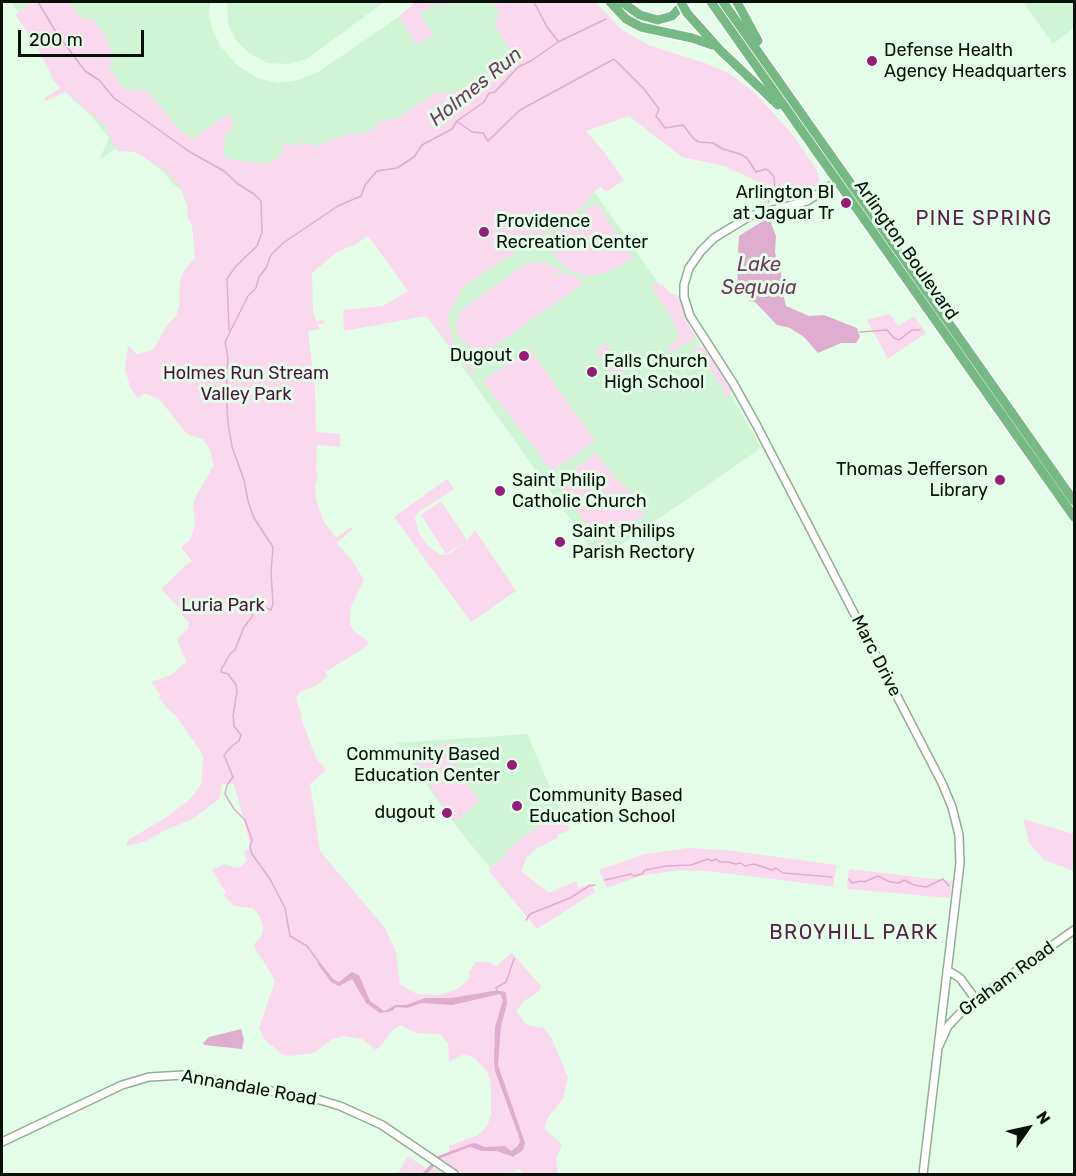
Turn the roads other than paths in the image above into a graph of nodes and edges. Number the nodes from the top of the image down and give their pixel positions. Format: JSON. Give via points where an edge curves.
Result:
{"nodes":[{"id":1,"x":610,"y":2,"type":"edge"},
{"id":2,"x":622,"y":2,"type":"edge"},
{"id":3,"x":683,"y":2,"type":"edge"},
{"id":4,"x":711,"y":2,"type":"edge"},
{"id":5,"x":723,"y":2,"type":"edge"},
{"id":6,"x":737,"y":2,"type":"edge"},
{"id":7,"x":720,"y":50,"type":"junction"},
{"id":8,"x":751,"y":58,"type":"junction"},
{"id":9,"x":779,"y":80,"type":"junction"},
{"id":10,"x":805,"y":135,"type":"junction"},
{"id":11,"x":846,"y":176,"type":"junction"},
{"id":12,"x":837,"y":182,"type":"junction"},
{"id":13,"x":1074,"y":501,"type":"edge"},
{"id":14,"x":1074,"y":517,"type":"edge"},
{"id":15,"x":1074,"y":930,"type":"edge"},
{"id":16,"x":948,"y":970,"type":"junction"},
{"id":17,"x":976,"y":1000,"type":"junction"},
{"id":18,"x":938,"y":1048,"type":"junction"},
{"id":19,"x":2,"y":1142,"type":"edge"},
{"id":20,"x":454,"y":1174,"type":"edge"},
{"id":21,"x":923,"y":1174,"type":"edge"}],
"edges":[{"from":1,"to":7,"type":"highway","via":[[626,19],[641,27],[702,41]]},
{"from":2,"to":3,"type":"highway","via":[[640,15],[658,20],[672,16]]},
{"from":3,"to":7,"type":"highway","bridge":true,"via":[[687,13]]},
{"from":4,"to":8,"type":"highway","name":"Arlington Boulevard"},
{"from":5,"to":9,"type":"highway","name":"Arlington Boulevard"},
{"from":6,"to":9,"type":"highway"},
{"from":7,"to":10,"type":"highway"},
{"from":8,"to":10,"type":"highway","name":"Arlington Boulevard"},
{"from":8,"to":11,"type":"highway","via":[[767,73],[839,174]]},
{"from":9,"to":11,"type":"highway","name":"Arlington Boulevard"},
{"from":10,"to":12,"type":"highway","name":"Arlington Boulevard"},
{"from":11,"to":12,"type":"street"},
{"from":11,"to":13,"type":"highway","name":"Arlington Boulevard"},
{"from":12,"to":14,"type":"highway","name":"Arlington Boulevard"},
{"from":12,"to":16,"type":"street","name":"Marc Drive","via":[[799,204],[759,213],[724,230],[694,261],[684,291],[690,316],[758,426],[948,797],[960,853]]},
{"from":15,"to":17,"type":"street","name":"Graham Road"},
{"from":16,"to":17,"type":"street","via":[[960,978]]},
{"from":16,"to":18,"type":"street","name":"Marc Drive"},
{"from":17,"to":18,"type":"street","name":"Graham Road","via":[[954,1018]]},
{"from":18,"to":21,"type":"street","name":"Graham Road"},
{"from":19,"to":20,"type":"street","name":"Annandale Road","via":[[122,1085],[149,1077],[184,1076],[329,1102],[354,1111],[382,1125]]}]}
